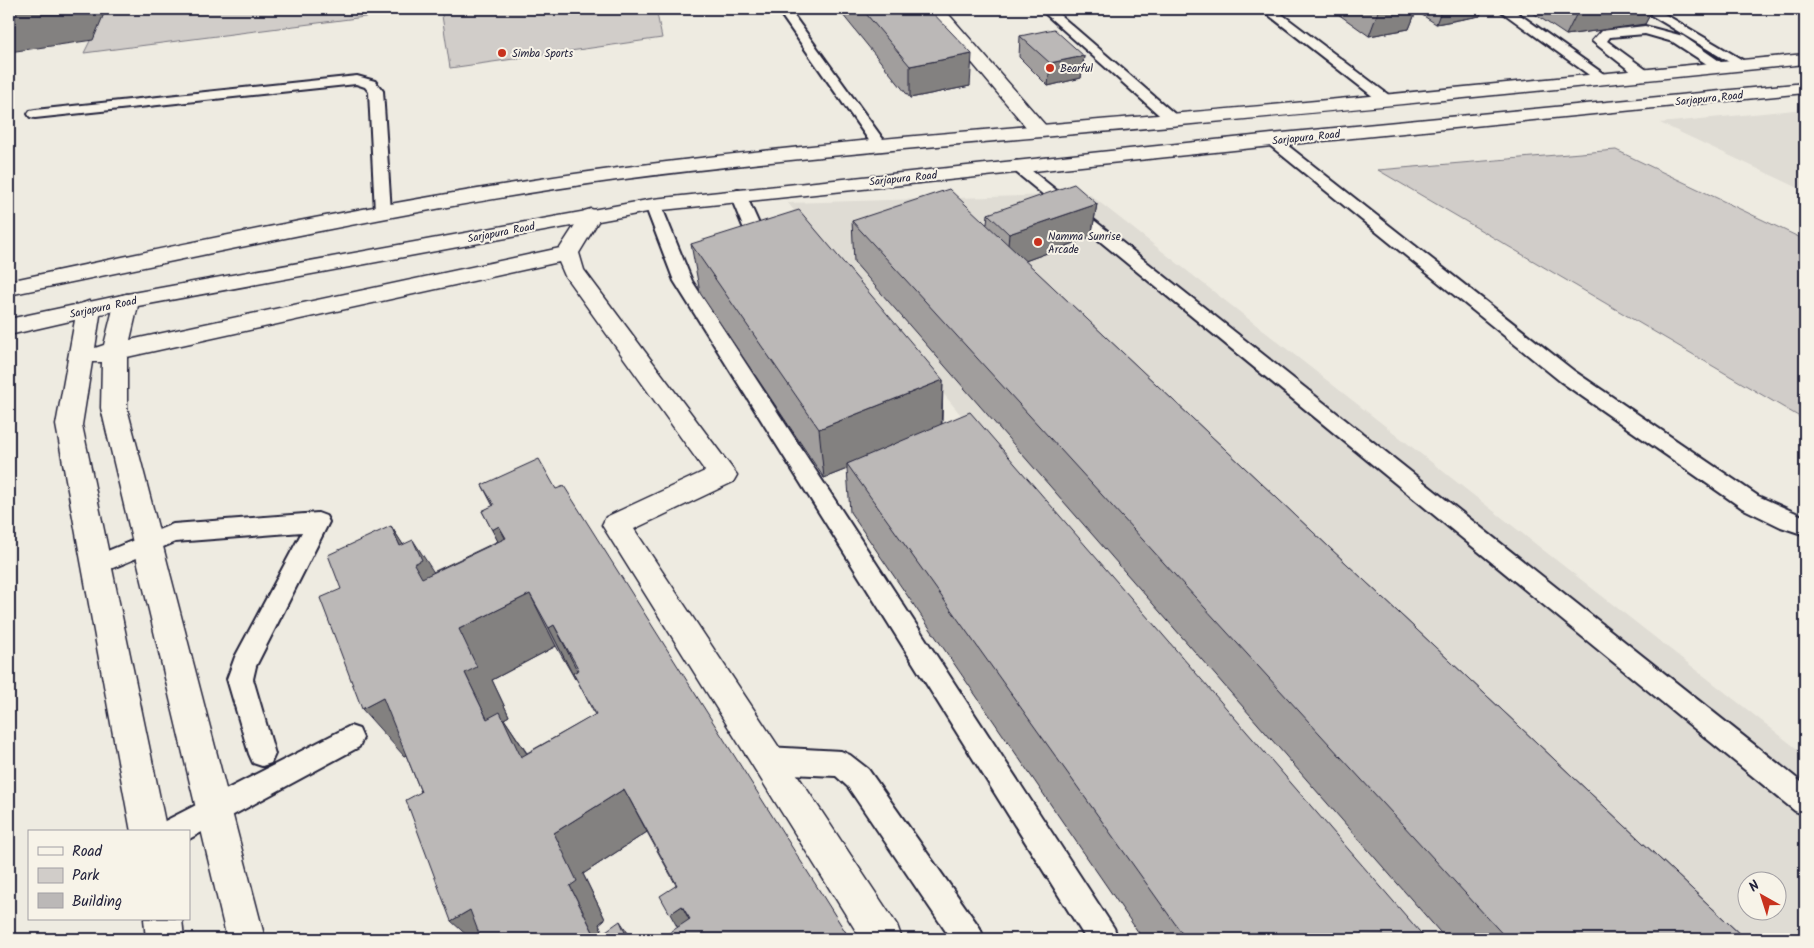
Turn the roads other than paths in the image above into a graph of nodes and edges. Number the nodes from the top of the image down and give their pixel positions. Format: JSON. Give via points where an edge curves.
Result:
{"nodes":[{"id":1,"x":783,"y":9,"type":"edge"},
{"id":2,"x":935,"y":9,"type":"edge"},
{"id":3,"x":1046,"y":9,"type":"edge"},
{"id":4,"x":1267,"y":9,"type":"edge"},
{"id":5,"x":1504,"y":9,"type":"edge"},
{"id":6,"x":1647,"y":9,"type":"edge"},
{"id":7,"x":1805,"y":59,"type":"edge"},
{"id":8,"x":1744,"y":65,"type":"junction"},
{"id":9,"x":1721,"y":67,"type":"junction"},
{"id":10,"x":1643,"y":74,"type":"junction"},
{"id":11,"x":1602,"y":77,"type":"junction"},
{"id":12,"x":1805,"y":88,"type":"edge"},
{"id":13,"x":1385,"y":99,"type":"junction"},
{"id":14,"x":35,"y":114,"type":"dead end"},
{"id":15,"x":1172,"y":120,"type":"junction"},
{"id":16,"x":1039,"y":130,"type":"junction"},
{"id":17,"x":1272,"y":140,"type":"junction"},
{"id":18,"x":880,"y":146,"type":"junction"},
{"id":19,"x":1017,"y":166,"type":"junction"},
{"id":20,"x":738,"y":195,"type":"junction"},
{"id":21,"x":653,"y":205,"type":"junction"},
{"id":22,"x":383,"y":212,"type":"junction"},
{"id":23,"x":591,"y":215,"type":"junction"},
{"id":24,"x":762,"y":251,"type":"edge"},
{"id":25,"x":568,"y":253,"type":"junction"},
{"id":26,"x":9,"y":288,"type":"edge"},
{"id":27,"x":126,"y":301,"type":"junction"},
{"id":28,"x":89,"y":310,"type":"junction"},
{"id":29,"x":9,"y":327,"type":"edge"},
{"id":30,"x":115,"y":352,"type":"junction"},
{"id":31,"x":80,"y":359,"type":"junction"},
{"id":32,"x":1805,"y":526,"type":"edge"},
{"id":33,"x":147,"y":544,"type":"junction"},
{"id":34,"x":96,"y":566,"type":"junction"},
{"id":35,"x":350,"y":738,"type":"dead end"},
{"id":36,"x":262,"y":754,"type":"dead end"},
{"id":37,"x":767,"y":760,"type":"junction"},
{"id":38,"x":1805,"y":802,"type":"edge"},
{"id":39,"x":214,"y":810,"type":"junction"},
{"id":40,"x":150,"y":830,"type":"edge"},
{"id":41,"x":177,"y":830,"type":"edge"},
{"id":42,"x":162,"y":920,"type":"edge"},
{"id":43,"x":165,"y":939,"type":"edge"},
{"id":44,"x":246,"y":939,"type":"edge"},
{"id":45,"x":883,"y":939,"type":"edge"},
{"id":46,"x":969,"y":939,"type":"edge"},
{"id":47,"x":1103,"y":939,"type":"edge"}],
"edges":[{"from":1,"to":18,"type":"lane"},
{"from":2,"to":16,"type":"main road"},
{"from":3,"to":15,"type":"lane"},
{"from":4,"to":13,"type":"lane"},
{"from":5,"to":11,"type":"lane"},
{"from":6,"to":8,"type":"lane"},
{"from":7,"to":8,"type":"main road"},
{"from":8,"to":9,"type":"main road"},
{"from":9,"to":10,"type":"main road"},
{"from":9,"to":10,"type":"lane","via":[[1678,39],[1645,30],[1606,34],[1600,42]]},
{"from":10,"to":11,"type":"main road"},
{"from":11,"to":13,"type":"main road"},
{"from":12,"to":17,"type":"main road","name":"Sarjapura Road"},
{"from":13,"to":15,"type":"main road"},
{"from":14,"to":22,"type":"lane","via":[[357,80],[370,84],[376,91]]},
{"from":15,"to":16,"type":"main road"},
{"from":16,"to":18,"type":"main road"},
{"from":17,"to":19,"type":"main road","name":"Sarjapura Road"},
{"from":17,"to":32,"type":"lane","via":[[1567,376],[1750,502]]},
{"from":18,"to":22,"type":"main road","via":[[536,186]]},
{"from":19,"to":20,"type":"main road","name":"Sarjapura Road"},
{"from":19,"to":38,"type":"lane"},
{"from":20,"to":21,"type":"main road","name":"Sarjapura Road"},
{"from":20,"to":24,"type":"lane"},
{"from":21,"to":23,"type":"main road","name":"Sarjapura Road"},
{"from":21,"to":47,"type":"lane","via":[[682,281]]},
{"from":22,"to":26,"type":"main road"},
{"from":23,"to":25,"type":"main road"},
{"from":23,"to":27,"type":"main road","name":"Sarjapura Road"},
{"from":25,"to":30,"type":"main road"},
{"from":25,"to":37,"type":"main road","via":[[573,272],[723,475],[616,524]]},
{"from":27,"to":28,"type":"main road","name":"Sarjapura Road"},
{"from":27,"to":30,"type":"main road"},
{"from":28,"to":29,"type":"main road","name":"Sarjapura Road"},
{"from":28,"to":31,"type":"main road"},
{"from":30,"to":31,"type":"main road"},
{"from":30,"to":33,"type":"main road","via":[[114,408]]},
{"from":31,"to":34,"type":"main road","via":[[69,425]]},
{"from":33,"to":34,"type":"lane"},
{"from":33,"to":36,"type":"lane","via":[[173,533],[318,522],[244,665],[240,679]]},
{"from":33,"to":39,"type":"main road"},
{"from":34,"to":40,"type":"main road"},
{"from":35,"to":39,"type":"lane"},
{"from":37,"to":45,"type":"main road"},
{"from":37,"to":46,"type":"lane","via":[[841,764],[858,778]]},
{"from":39,"to":41,"type":"lane"},
{"from":39,"to":44,"type":"main road"},
{"from":42,"to":43,"type":"main road"}]}
